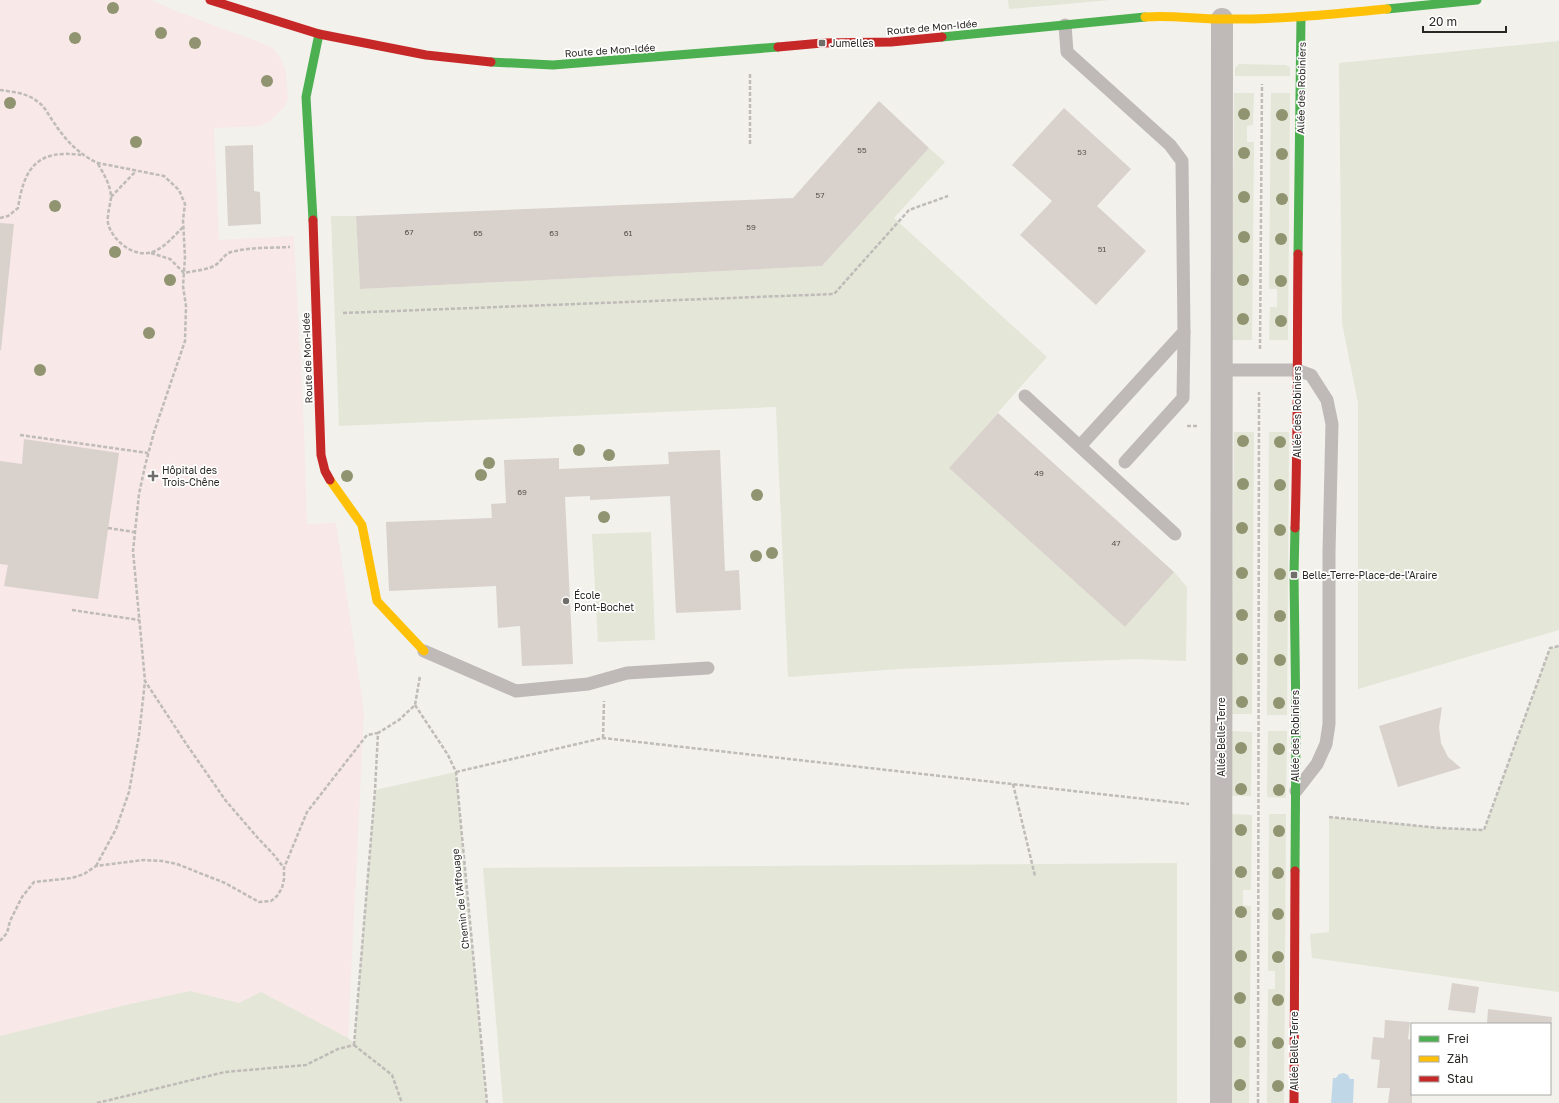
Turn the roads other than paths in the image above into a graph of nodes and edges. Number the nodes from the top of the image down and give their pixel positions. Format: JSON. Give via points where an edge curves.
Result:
{"nodes":[{"id":1,"x":210,"y":0,"type":"edge"},
{"id":2,"x":1477,"y":0,"type":"edge"},
{"id":3,"x":1301,"y":17,"type":"junction"},
{"id":4,"x":1222,"y":19,"type":"junction"},
{"id":5,"x":1064,"y":25,"type":"junction"},
{"id":6,"x":319,"y":34,"type":"junction"},
{"id":7,"x":1184,"y":332,"type":"junction"},
{"id":8,"x":1221,"y":370,"type":"junction"},
{"id":9,"x":1297,"y":370,"type":"junction"},
{"id":10,"x":1025,"y":396,"type":"dead end"},
{"id":11,"x":1080,"y":446,"type":"junction"},
{"id":12,"x":1125,"y":462,"type":"dead end"},
{"id":13,"x":1175,"y":534,"type":"dead end"},
{"id":14,"x":424,"y":651,"type":"joint"},
{"id":15,"x":708,"y":668,"type":"dead end"},
{"id":16,"x":1295,"y":792,"type":"junction"},
{"id":17,"x":1296,"y":807,"type":"joint"},
{"id":18,"x":1221,"y":1103,"type":"edge"},
{"id":19,"x":1294,"y":1103,"type":"edge"}],
"edges":[{"from":1,"to":6,"type":"street","name":"Route de Mon-Idée"},
{"from":2,"to":3,"type":"street","name":"Route de Mon-Idée"},
{"from":3,"to":4,"type":"street","name":"Route de Mon-Idée"},
{"from":3,"to":9,"type":"street","name":"Allée des Robiniers"},
{"from":4,"to":5,"type":"street","name":"Route de Mon-Idée","via":[[1160,16]]},
{"from":4,"to":8,"type":"street"},
{"from":5,"to":6,"type":"street","name":"Route de Mon-Idée","via":[[891,42],[822,43],[553,65],[426,55]]},
{"from":5,"to":7,"type":"lane","via":[[1067,52],[1170,145],[1182,161]]},
{"from":6,"to":14,"type":"street","name":"Route de Mon-Idée","via":[[306,97],[306,110],[314,245],[320,455],[334,487],[362,525],[377,600]]},
{"from":7,"to":11,"type":"lane"},
{"from":7,"to":12,"type":"lane","via":[[1183,398]]},
{"from":8,"to":9,"type":"lane"},
{"from":8,"to":18,"type":"street","name":"Allée Belle-Terre"},
{"from":9,"to":16,"type":"street","name":"Allée des Robiniers","via":[[1294,574]]},
{"from":9,"to":16,"type":"lane","via":[[1311,376],[1327,400],[1332,424],[1329,724],[1326,744],[1317,764]]},
{"from":10,"to":11,"type":"lane"},
{"from":11,"to":13,"type":"lane"},
{"from":14,"to":15,"type":"lane","via":[[516,691],[588,684],[626,673]]},
{"from":16,"to":17,"type":"street","name":"Allée des Robiniers"},
{"from":17,"to":19,"type":"street","name":"Allée Belle-Terre"}]}
